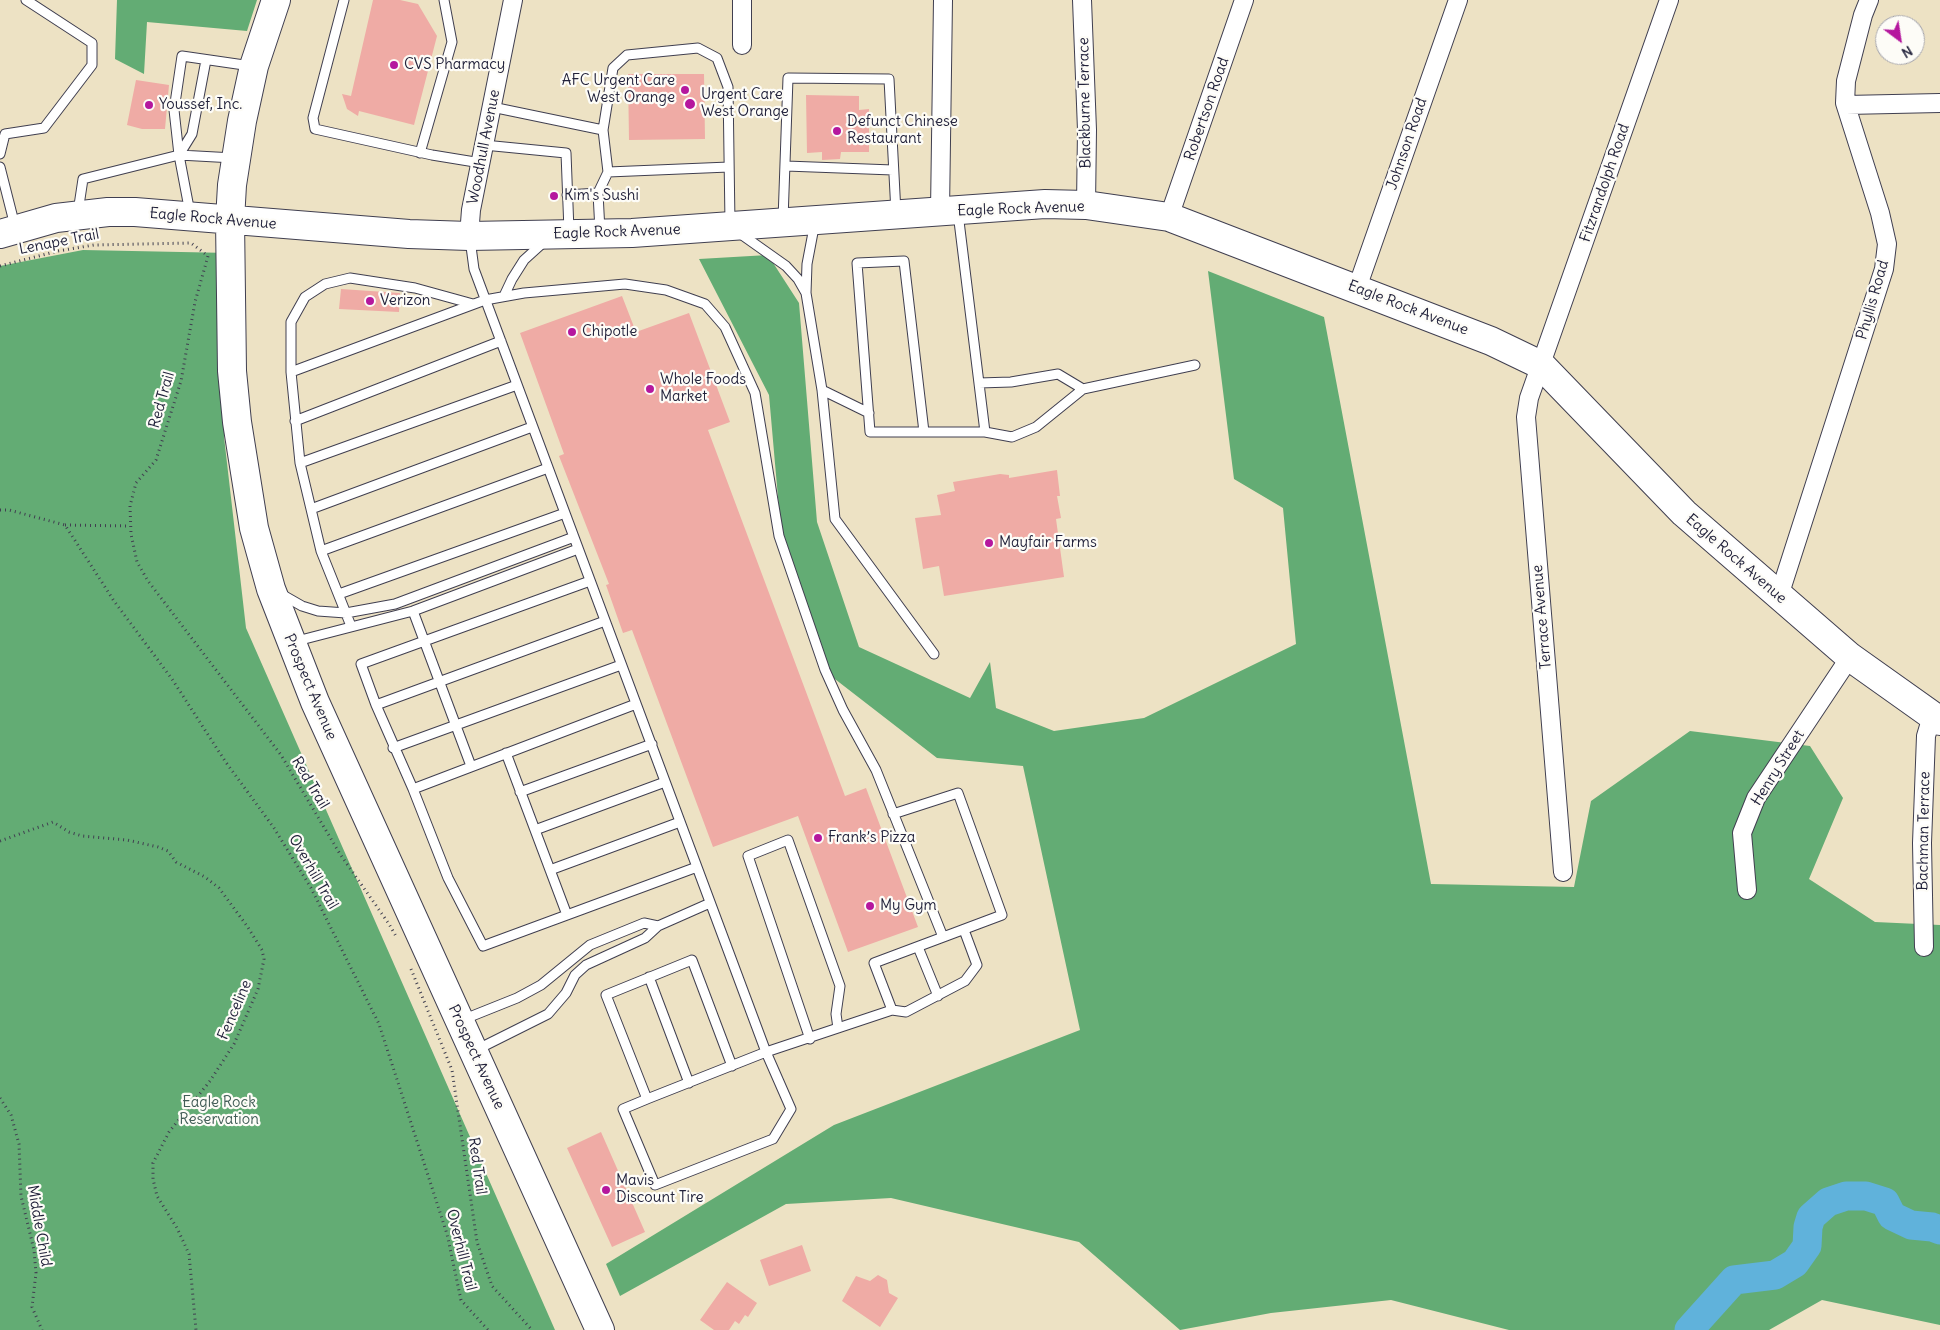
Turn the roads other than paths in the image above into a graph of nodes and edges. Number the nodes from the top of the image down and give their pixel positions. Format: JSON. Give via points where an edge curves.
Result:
{"nodes":[{"id":1,"x":26,"y":0,"type":"edge"},
{"id":2,"x":276,"y":0,"type":"edge"},
{"id":3,"x":344,"y":0,"type":"edge"},
{"id":4,"x":444,"y":0,"type":"edge"},
{"id":5,"x":513,"y":0,"type":"edge"},
{"id":6,"x":742,"y":0,"type":"edge"},
{"id":7,"x":943,"y":0,"type":"edge"},
{"id":8,"x":1082,"y":0,"type":"edge"},
{"id":9,"x":1244,"y":0,"type":"edge"},
{"id":10,"x":1458,"y":0,"type":"edge"},
{"id":11,"x":1669,"y":0,"type":"edge"},
{"id":12,"x":1869,"y":0,"type":"edge"},
{"id":13,"x":742,"y":45,"type":"dead end"},
{"id":14,"x":206,"y":60,"type":"junction"},
{"id":15,"x":254,"y":66,"type":"junction"},
{"id":16,"x":1940,"y":103,"type":"edge"},
{"id":17,"x":1846,"y":105,"type":"junction"},
{"id":18,"x":492,"y":107,"type":"junction"},
{"id":19,"x":603,"y":130,"type":"junction"},
{"id":20,"x":484,"y":145,"type":"junction"},
{"id":21,"x":420,"y":153,"type":"junction"},
{"id":22,"x":0,"y":154,"type":"edge"},
{"id":23,"x":179,"y":155,"type":"junction"},
{"id":24,"x":236,"y":158,"type":"junction"},
{"id":25,"x":480,"y":163,"type":"junction"},
{"id":26,"x":786,"y":166,"type":"junction"},
{"id":27,"x":0,"y":167,"type":"edge"},
{"id":28,"x":729,"y":167,"type":"junction"},
{"id":29,"x":893,"y":170,"type":"junction"},
{"id":30,"x":608,"y":172,"type":"junction"},
{"id":31,"x":598,"y":193,"type":"junction"},
{"id":32,"x":567,"y":195,"type":"junction"},
{"id":33,"x":1086,"y":205,"type":"junction"},
{"id":34,"x":949,"y":211,"type":"junction"},
{"id":35,"x":77,"y":215,"type":"junction"},
{"id":36,"x":896,"y":215,"type":"junction"},
{"id":37,"x":191,"y":217,"type":"junction"},
{"id":38,"x":1169,"y":218,"type":"junction"},
{"id":39,"x":230,"y":220,"type":"junction"},
{"id":40,"x":815,"y":220,"type":"junction"},
{"id":41,"x":783,"y":222,"type":"junction"},
{"id":42,"x":730,"y":227,"type":"junction"},
{"id":43,"x":8,"y":231,"type":"edge"},
{"id":44,"x":561,"y":234,"type":"junction"},
{"id":45,"x":600,"y":234,"type":"junction"},
{"id":46,"x":469,"y":236,"type":"junction"},
{"id":47,"x":1357,"y":288,"type":"junction"},
{"id":48,"x":806,"y":293,"type":"junction"},
{"id":49,"x":504,"y":296,"type":"junction"},
{"id":50,"x":485,"y":300,"type":"junction"},
{"id":51,"x":473,"y":304,"type":"junction"},
{"id":52,"x":501,"y":341,"type":"junction"},
{"id":53,"x":1195,"y":365,"type":"dead end"},
{"id":54,"x":1541,"y":365,"type":"junction"},
{"id":55,"x":291,"y":372,"type":"junction"},
{"id":56,"x":979,"y":383,"type":"junction"},
{"id":57,"x":517,"y":385,"type":"junction"},
{"id":58,"x":1083,"y":389,"type":"junction"},
{"id":59,"x":822,"y":390,"type":"junction"},
{"id":60,"x":869,"y":413,"type":"junction"},
{"id":61,"x":295,"y":421,"type":"junction"},
{"id":62,"x":532,"y":427,"type":"junction"},
{"id":63,"x":924,"y":432,"type":"junction"},
{"id":64,"x":985,"y":432,"type":"junction"},
{"id":65,"x":300,"y":463,"type":"junction"},
{"id":66,"x":548,"y":468,"type":"junction"},
{"id":67,"x":310,"y":509,"type":"junction"},
{"id":68,"x":565,"y":514,"type":"junction"},
{"id":69,"x":574,"y":537,"type":"junction"},
{"id":70,"x":578,"y":549,"type":"junction"},
{"id":71,"x":321,"y":551,"type":"junction"},
{"id":72,"x":590,"y":581,"type":"junction"},
{"id":73,"x":271,"y":589,"type":"junction"},
{"id":74,"x":339,"y":594,"type":"junction"},
{"id":75,"x":1779,"y":596,"type":"junction"},
{"id":76,"x":413,"y":611,"type":"junction"},
{"id":77,"x":346,"y":613,"type":"junction"},
{"id":78,"x":605,"y":621,"type":"junction"},
{"id":79,"x":352,"y":626,"type":"junction"},
{"id":80,"x":424,"y":641,"type":"junction"},
{"id":81,"x":291,"y":642,"type":"junction"},
{"id":82,"x":934,"y":654,"type":"dead end"},
{"id":83,"x":1850,"y":657,"type":"junction"},
{"id":84,"x":622,"y":665,"type":"junction"},
{"id":85,"x":440,"y":683,"type":"junction"},
{"id":86,"x":636,"y":704,"type":"junction"},
{"id":87,"x":376,"y":705,"type":"junction"},
{"id":88,"x":1936,"y":718,"type":"edge"},
{"id":89,"x":456,"y":726,"type":"junction"},
{"id":90,"x":652,"y":744,"type":"junction"},
{"id":91,"x":393,"y":748,"type":"junction"},
{"id":92,"x":506,"y":753,"type":"junction"},
{"id":93,"x":471,"y":766,"type":"junction"},
{"id":94,"x":665,"y":782,"type":"junction"},
{"id":95,"x":413,"y":789,"type":"junction"},
{"id":96,"x":520,"y":792,"type":"junction"},
{"id":97,"x":893,"y":814,"type":"junction"},
{"id":98,"x":680,"y":822,"type":"junction"},
{"id":99,"x":535,"y":830,"type":"junction"},
{"id":100,"x":697,"y":867,"type":"junction"},
{"id":101,"x":550,"y":870,"type":"junction"},
{"id":102,"x":1563,"y":872,"type":"dead end"},
{"id":103,"x":1747,"y":890,"type":"dead end"},
{"id":104,"x":710,"y":903,"type":"junction"},
{"id":105,"x":567,"y":915,"type":"junction"},
{"id":106,"x":658,"y":926,"type":"junction"},
{"id":107,"x":964,"y":930,"type":"junction"},
{"id":108,"x":943,"y":937,"type":"junction"},
{"id":109,"x":918,"y":947,"type":"junction"},
{"id":110,"x":1924,"y":947,"type":"dead end"},
{"id":111,"x":649,"y":977,"type":"junction"},
{"id":112,"x":938,"y":996,"type":"junction"},
{"id":113,"x":892,"y":1010,"type":"junction"},
{"id":114,"x":459,"y":1021,"type":"junction"},
{"id":115,"x":838,"y":1028,"type":"junction"},
{"id":116,"x":810,"y":1038,"type":"junction"},
{"id":117,"x":474,"y":1052,"type":"junction"},
{"id":118,"x":766,"y":1052,"type":"junction"},
{"id":119,"x":732,"y":1066,"type":"junction"},
{"id":120,"x":689,"y":1083,"type":"junction"},
{"id":121,"x":647,"y":1100,"type":"junction"},
{"id":122,"x":600,"y":1330,"type":"edge"}],
"edges":[{"from":1,"to":22,"type":"lane","via":[[92,43],[92,65],[44,128],[4,134]]},
{"from":2,"to":15,"type":"main road","name":"Prospect Avenue"},
{"from":3,"to":21,"type":"lane","via":[[313,118],[314,129]]},
{"from":4,"to":21,"type":"lane","via":[[452,42]]},
{"from":5,"to":18,"type":"street","name":"Woodhull Avenue"},
{"from":6,"to":13,"type":"street"},
{"from":7,"to":34,"type":"street"},
{"from":8,"to":33,"type":"street","name":"Blackburne Terrace"},
{"from":9,"to":38,"type":"street","name":"Robertson Road"},
{"from":10,"to":47,"type":"street","name":"Johnson Road"},
{"from":11,"to":54,"type":"street","name":"Fitzrandolph Road"},
{"from":12,"to":17,"type":"street","name":"Phyllis Road","via":[[1846,81]]},
{"from":14,"to":15,"type":"lane"},
{"from":14,"to":23,"type":"lane","via":[[192,134]]},
{"from":14,"to":23,"type":"lane","via":[[182,56],[174,110]]},
{"from":15,"to":24,"type":"main road","name":"Prospect Avenue"},
{"from":16,"to":17,"type":"street"},
{"from":17,"to":75,"type":"street","name":"Phyllis Road","via":[[1888,244],[1884,270]]},
{"from":18,"to":19,"type":"lane"},
{"from":18,"to":20,"type":"street","name":"Woodhull Avenue"},
{"from":19,"to":28,"type":"lane","via":[[613,68],[627,55],[698,48],[717,58],[728,87]]},
{"from":19,"to":30,"type":"lane"},
{"from":20,"to":25,"type":"street","name":"Woodhull Avenue"},
{"from":20,"to":32,"type":"lane","via":[[566,153]]},
{"from":21,"to":25,"type":"lane"},
{"from":23,"to":24,"type":"lane"},
{"from":23,"to":35,"type":"lane","via":[[83,179]]},
{"from":23,"to":37,"type":"lane"},
{"from":24,"to":39,"type":"main road","name":"Prospect Avenue"},
{"from":25,"to":46,"type":"street","name":"Woodhull Avenue"},
{"from":26,"to":29,"type":"lane"},
{"from":26,"to":29,"type":"lane","via":[[788,78],[889,79]]},
{"from":26,"to":41,"type":"lane"},
{"from":27,"to":43,"type":"lane"},
{"from":28,"to":30,"type":"lane"},
{"from":28,"to":42,"type":"lane"},
{"from":29,"to":36,"type":"lane"},
{"from":30,"to":31,"type":"lane"},
{"from":31,"to":32,"type":"lane"},
{"from":31,"to":45,"type":"lane"},
{"from":32,"to":44,"type":"lane"},
{"from":33,"to":34,"type":"main road","name":"Eagle Rock Avenue","via":[[1046,204]]},
{"from":33,"to":38,"type":"main road","name":"Eagle Rock Avenue"},
{"from":34,"to":36,"type":"main road","name":"Eagle Rock Avenue"},
{"from":34,"to":56,"type":"lane"},
{"from":35,"to":37,"type":"main road","name":"Eagle Rock Avenue","via":[[135,212]]},
{"from":35,"to":43,"type":"main road","name":"Eagle Rock Avenue"},
{"from":36,"to":40,"type":"main road","name":"Eagle Rock Avenue"},
{"from":37,"to":39,"type":"main road","name":"Eagle Rock Avenue"},
{"from":38,"to":47,"type":"main road","name":"Eagle Rock Avenue"},
{"from":39,"to":46,"type":"main road","name":"Eagle Rock Avenue"},
{"from":39,"to":73,"type":"main road","name":"Prospect Avenue","via":[[232,371],[237,422],[254,528]]},
{"from":40,"to":41,"type":"main road","name":"Eagle Rock Avenue"},
{"from":40,"to":48,"type":"lane"},
{"from":41,"to":42,"type":"main road","name":"Eagle Rock Avenue"},
{"from":42,"to":45,"type":"main road","name":"Eagle Rock Avenue"},
{"from":42,"to":48,"type":"lane","via":[[786,266]]},
{"from":44,"to":45,"type":"main road","name":"Eagle Rock Avenue"},
{"from":44,"to":46,"type":"main road","name":"Eagle Rock Avenue"},
{"from":44,"to":49,"type":"lane","via":[[524,260]]},
{"from":46,"to":50,"type":"lane","via":[[474,269]]},
{"from":47,"to":54,"type":"main road","name":"Eagle Rock Avenue","via":[[1491,340]]},
{"from":48,"to":59,"type":"lane"},
{"from":49,"to":50,"type":"lane"},
{"from":49,"to":97,"type":"lane","via":[[625,284],[641,286],[666,290],[705,304],[725,327],[755,393],[779,536],[791,572],[825,670],[876,770]]},
{"from":50,"to":51,"type":"lane"},
{"from":50,"to":52,"type":"lane"},
{"from":51,"to":55,"type":"lane"},
{"from":51,"to":55,"type":"lane","via":[[415,288],[350,278],[325,284],[305,297],[290,322]]},
{"from":52,"to":57,"type":"lane"},
{"from":52,"to":61,"type":"lane"},
{"from":53,"to":58,"type":"lane"},
{"from":54,"to":75,"type":"main road","name":"Eagle Rock Avenue","via":[[1684,513]]},
{"from":54,"to":102,"type":"street","name":"Terrace Avenue","via":[[1526,417]]},
{"from":55,"to":61,"type":"lane"},
{"from":56,"to":58,"type":"lane","via":[[1011,382],[1058,374]]},
{"from":56,"to":64,"type":"lane"},
{"from":57,"to":62,"type":"lane"},
{"from":57,"to":65,"type":"lane"},
{"from":58,"to":64,"type":"lane","via":[[1036,428],[1012,437]]},
{"from":59,"to":60,"type":"lane"},
{"from":59,"to":82,"type":"lane","via":[[835,519]]},
{"from":60,"to":63,"type":"lane","via":[[870,432]]},
{"from":60,"to":63,"type":"lane","via":[[857,263],[904,261]]},
{"from":61,"to":65,"type":"lane"},
{"from":62,"to":66,"type":"lane"},
{"from":62,"to":67,"type":"lane"},
{"from":63,"to":64,"type":"lane"},
{"from":65,"to":67,"type":"lane"},
{"from":66,"to":68,"type":"lane"},
{"from":66,"to":71,"type":"lane"},
{"from":67,"to":71,"type":"lane"},
{"from":68,"to":69,"type":"lane"},
{"from":68,"to":74,"type":"lane"},
{"from":69,"to":70,"type":"lane"},
{"from":69,"to":77,"type":"lane","via":[[395,604]]},
{"from":70,"to":72,"type":"lane"},
{"from":70,"to":76,"type":"lane"},
{"from":71,"to":74,"type":"lane"},
{"from":72,"to":78,"type":"lane"},
{"from":72,"to":80,"type":"lane"},
{"from":73,"to":77,"type":"lane","via":[[302,606]]},
{"from":73,"to":81,"type":"main road","name":"Prospect Avenue"},
{"from":74,"to":77,"type":"lane"},
{"from":75,"to":83,"type":"main road","name":"Eagle Rock Avenue"},
{"from":76,"to":79,"type":"lane"},
{"from":76,"to":80,"type":"lane"},
{"from":77,"to":79,"type":"lane"},
{"from":78,"to":84,"type":"lane"},
{"from":78,"to":85,"type":"lane"},
{"from":79,"to":81,"type":"lane"},
{"from":80,"to":85,"type":"lane"},
{"from":80,"to":87,"type":"lane","via":[[361,664]]},
{"from":81,"to":114,"type":"main road","name":"Prospect Avenue"},
{"from":83,"to":88,"type":"main road","name":"Eagle Rock Avenue"},
{"from":83,"to":103,"type":"street","name":"Henry Street","via":[[1756,798],[1742,833]]},
{"from":84,"to":86,"type":"lane"},
{"from":84,"to":89,"type":"lane"},
{"from":85,"to":87,"type":"lane"},
{"from":85,"to":89,"type":"lane"},
{"from":86,"to":90,"type":"lane"},
{"from":86,"to":92,"type":"lane"},
{"from":87,"to":91,"type":"lane"},
{"from":88,"to":110,"type":"street","name":"Bachman Terrace","via":[[1926,736],[1922,843]]},
{"from":89,"to":91,"type":"lane"},
{"from":89,"to":93,"type":"lane"},
{"from":90,"to":94,"type":"lane"},
{"from":90,"to":96,"type":"lane"},
{"from":91,"to":95,"type":"lane"},
{"from":92,"to":93,"type":"lane"},
{"from":92,"to":96,"type":"lane"},
{"from":93,"to":95,"type":"lane"},
{"from":94,"to":98,"type":"lane"},
{"from":94,"to":99,"type":"lane"},
{"from":95,"to":105,"type":"lane","via":[[448,878],[483,946]]},
{"from":96,"to":99,"type":"lane"},
{"from":97,"to":107,"type":"lane","via":[[958,793],[1002,915]]},
{"from":97,"to":108,"type":"lane"},
{"from":98,"to":100,"type":"lane"},
{"from":98,"to":101,"type":"lane"},
{"from":99,"to":101,"type":"lane"},
{"from":100,"to":104,"type":"lane"},
{"from":100,"to":105,"type":"lane"},
{"from":101,"to":105,"type":"lane"},
{"from":104,"to":106,"type":"lane"},
{"from":104,"to":118,"type":"lane"},
{"from":106,"to":114,"type":"lane","via":[[644,923],[590,945],[541,985]]},
{"from":106,"to":117,"type":"lane","via":[[645,938],[586,965],[575,975],[566,993],[548,1014]]},
{"from":107,"to":108,"type":"lane"},
{"from":107,"to":112,"type":"lane","via":[[977,965],[965,982]]},
{"from":108,"to":109,"type":"lane"},
{"from":109,"to":112,"type":"lane"},
{"from":109,"to":113,"type":"lane","via":[[874,963]]},
{"from":111,"to":119,"type":"lane","via":[[692,960]]},
{"from":111,"to":120,"type":"lane"},
{"from":111,"to":121,"type":"lane","via":[[606,995]]},
{"from":112,"to":113,"type":"lane","via":[[906,1012]]},
{"from":113,"to":115,"type":"lane"},
{"from":114,"to":117,"type":"main road","name":"Prospect Avenue"},
{"from":115,"to":116,"type":"lane"},
{"from":115,"to":116,"type":"lane","via":[[836,1014],[840,986],[788,840],[748,856]]},
{"from":116,"to":118,"type":"lane"},
{"from":117,"to":122,"type":"main road","name":"Prospect Avenue"},
{"from":118,"to":119,"type":"lane"},
{"from":118,"to":121,"type":"lane","via":[[791,1110],[772,1139],[655,1185],[623,1109]]},
{"from":119,"to":120,"type":"lane"},
{"from":120,"to":121,"type":"lane"}]}
